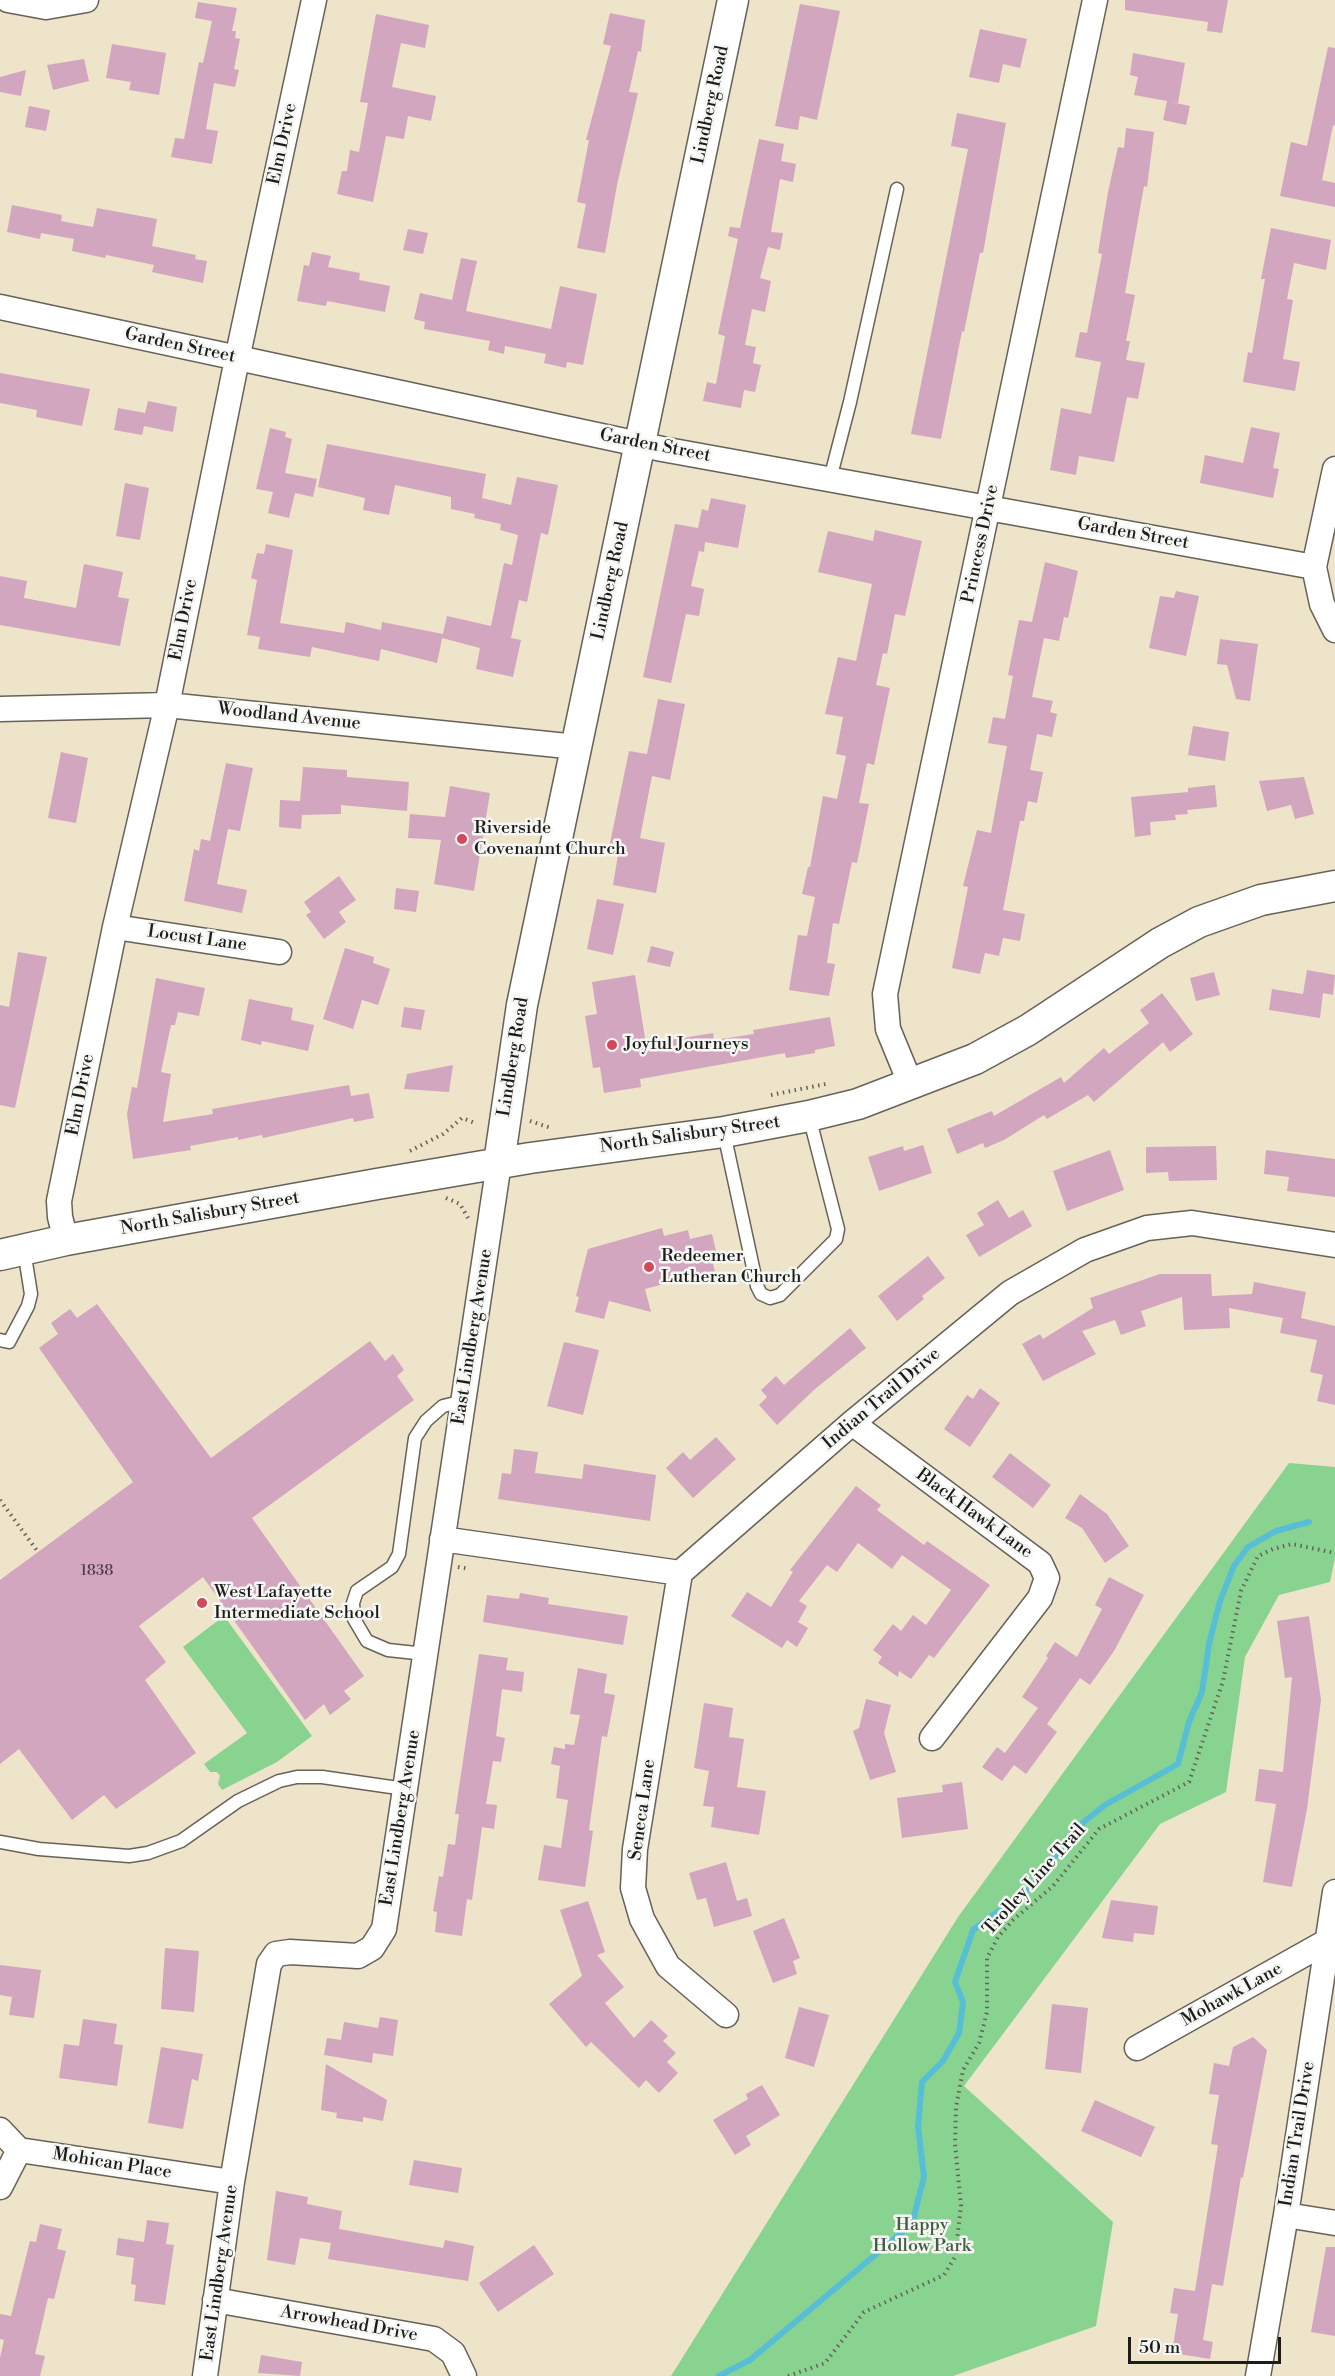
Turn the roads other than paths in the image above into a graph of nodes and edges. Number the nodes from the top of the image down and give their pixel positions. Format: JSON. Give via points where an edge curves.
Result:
{"nodes":[{"id":1,"x":8,"y":0,"type":"edge"},
{"id":2,"x":86,"y":0,"type":"edge"},
{"id":3,"x":314,"y":0,"type":"edge"},
{"id":4,"x":733,"y":0,"type":"edge"},
{"id":5,"x":1095,"y":0,"type":"edge"},
{"id":6,"x":897,"y":189,"type":"dead end"},
{"id":7,"x":0,"y":307,"type":"edge"},
{"id":8,"x":237,"y":359,"type":"junction"},
{"id":9,"x":639,"y":444,"type":"junction"},
{"id":10,"x":1335,"y":469,"type":"edge"},
{"id":11,"x":830,"y":479,"type":"junction"},
{"id":12,"x":989,"y":508,"type":"junction"},
{"id":13,"x":1314,"y":567,"type":"junction"},
{"id":14,"x":1335,"y":630,"type":"edge"},
{"id":15,"x":167,"y":705,"type":"junction"},
{"id":16,"x":0,"y":709,"type":"edge"},
{"id":17,"x":576,"y":747,"type":"junction"},
{"id":18,"x":1335,"y":886,"type":"edge"},
{"id":19,"x":115,"y":927,"type":"junction"},
{"id":20,"x":279,"y":952,"type":"dead end"},
{"id":21,"x":910,"y":1085,"type":"junction"},
{"id":22,"x":809,"y":1116,"type":"junction"},
{"id":23,"x":724,"y":1132,"type":"junction"},
{"id":24,"x":499,"y":1163,"type":"junction"},
{"id":25,"x":66,"y":1240,"type":"junction"},
{"id":26,"x":1335,"y":1245,"type":"edge"},
{"id":27,"x":12,"y":1252,"type":"edge"},
{"id":28,"x":0,"y":1340,"type":"edge"},
{"id":29,"x":464,"y":1401,"type":"junction"},
{"id":30,"x":852,"y":1423,"type":"junction"},
{"id":31,"x":442,"y":1539,"type":"junction"},
{"id":32,"x":680,"y":1573,"type":"junction"},
{"id":33,"x":425,"y":1654,"type":"junction"},
{"id":34,"x":932,"y":1738,"type":"dead end"},
{"id":35,"x":405,"y":1789,"type":"junction"},
{"id":36,"x":0,"y":1842,"type":"edge"},
{"id":37,"x":1335,"y":1892,"type":"edge"},
{"id":38,"x":1326,"y":1942,"type":"junction"},
{"id":39,"x":726,"y":2015,"type":"dead end"},
{"id":40,"x":1137,"y":2048,"type":"dead end"},
{"id":41,"x":0,"y":2130,"type":"edge"},
{"id":42,"x":19,"y":2150,"type":"junction"},
{"id":43,"x":232,"y":2182,"type":"junction"},
{"id":44,"x":0,"y":2187,"type":"edge"},
{"id":45,"x":1286,"y":2215,"type":"junction"},
{"id":46,"x":1335,"y":2223,"type":"edge"},
{"id":47,"x":215,"y":2300,"type":"junction"},
{"id":48,"x":205,"y":2376,"type":"edge"},
{"id":49,"x":464,"y":2376,"type":"edge"},
{"id":50,"x":1258,"y":2376,"type":"edge"}],
"edges":[{"from":1,"to":2,"type":"street","via":[[46,7]]},
{"from":3,"to":8,"type":"street","name":"Elm Drive"},
{"from":4,"to":9,"type":"street","name":"Lindberg Road"},
{"from":5,"to":12,"type":"street","name":"Princess Drive"},
{"from":6,"to":11,"type":"lane"},
{"from":7,"to":8,"type":"street","name":"Garden Street"},
{"from":8,"to":9,"type":"street","name":"Garden Street"},
{"from":8,"to":15,"type":"street","name":"Elm Drive"},
{"from":9,"to":11,"type":"street","name":"Garden Street"},
{"from":9,"to":17,"type":"street","name":"Lindberg Road"},
{"from":10,"to":13,"type":"street"},
{"from":11,"to":12,"type":"street","name":"Garden Street"},
{"from":12,"to":13,"type":"street","name":"Garden Street"},
{"from":12,"to":21,"type":"street","name":"Princess Drive","via":[[885,994],[888,1029]]},
{"from":13,"to":14,"type":"street","via":[[1322,604]]},
{"from":15,"to":16,"type":"street","name":"Woodland Avenue"},
{"from":15,"to":17,"type":"street","name":"Woodland Avenue"},
{"from":15,"to":19,"type":"street","name":"Elm Drive"},
{"from":17,"to":24,"type":"street","name":"Lindberg Road","via":[[522,1005]]},
{"from":18,"to":21,"type":"street","name":"North Salisbury Street","via":[[1261,900],[1199,922],[1019,1035],[975,1059]]},
{"from":19,"to":20,"type":"street","name":"Locust Lane"},
{"from":19,"to":25,"type":"street","name":"Elm Drive","via":[[59,1201]]},
{"from":21,"to":22,"type":"street","name":"North Salisbury Street"},
{"from":22,"to":23,"type":"street","name":"North Salisbury Street"},
{"from":22,"to":23,"type":"lane","via":[[838,1229],[836,1239],[780,1295],[770,1298],[761,1294],[757,1286]]},
{"from":23,"to":24,"type":"street","name":"North Salisbury Street"},
{"from":24,"to":25,"type":"street","name":"North Salisbury Street"},
{"from":24,"to":29,"type":"street","name":"East Lindberg Avenue"},
{"from":25,"to":27,"type":"street","name":"North Salisbury Street"},
{"from":26,"to":30,"type":"street","name":"Indian Trail Drive","via":[[1192,1223],[1147,1228],[1085,1250],[1010,1293]]},
{"from":27,"to":28,"type":"lane","via":[[31,1294],[9,1342]]},
{"from":29,"to":31,"type":"street","name":"East Lindberg Avenue"},
{"from":29,"to":33,"type":"lane","via":[[443,1406],[415,1438],[399,1554],[392,1567],[357,1591],[353,1603],[354,1619],[367,1641],[388,1650]]},
{"from":30,"to":32,"type":"street","name":"Indian Trail Drive"},
{"from":30,"to":34,"type":"street","name":"Black Hawk Lane","via":[[1040,1563],[1047,1578],[1040,1598]]},
{"from":31,"to":32,"type":"street"},
{"from":31,"to":33,"type":"street","name":"East Lindberg Avenue"},
{"from":32,"to":39,"type":"street","name":"Seneca Lane","via":[[635,1849],[633,1888],[642,1919],[668,1966]]},
{"from":33,"to":35,"type":"street","name":"East Lindberg Avenue"},
{"from":35,"to":36,"type":"lane","via":[[297,1777],[238,1801],[181,1841],[129,1856],[39,1850]]},
{"from":35,"to":43,"type":"street","name":"East Lindberg Avenue","via":[[381,1938],[358,1956],[290,1952],[276,1954],[269,1964]]},
{"from":37,"to":38,"type":"street","name":"Indian Trail Drive"},
{"from":38,"to":40,"type":"street","name":"Mohawk Lane"},
{"from":38,"to":45,"type":"street","name":"Indian Trail Drive"},
{"from":41,"to":42,"type":"street"},
{"from":42,"to":43,"type":"street","name":"Mohican Place"},
{"from":42,"to":44,"type":"street"},
{"from":43,"to":47,"type":"street","name":"East Lindberg Avenue"},
{"from":45,"to":46,"type":"street"},
{"from":45,"to":50,"type":"street","name":"Indian Trail Drive"},
{"from":47,"to":48,"type":"street","name":"East Lindberg Avenue"},
{"from":47,"to":49,"type":"street","name":"Arrowhead Drive","via":[[434,2339],[453,2353]]}]}
